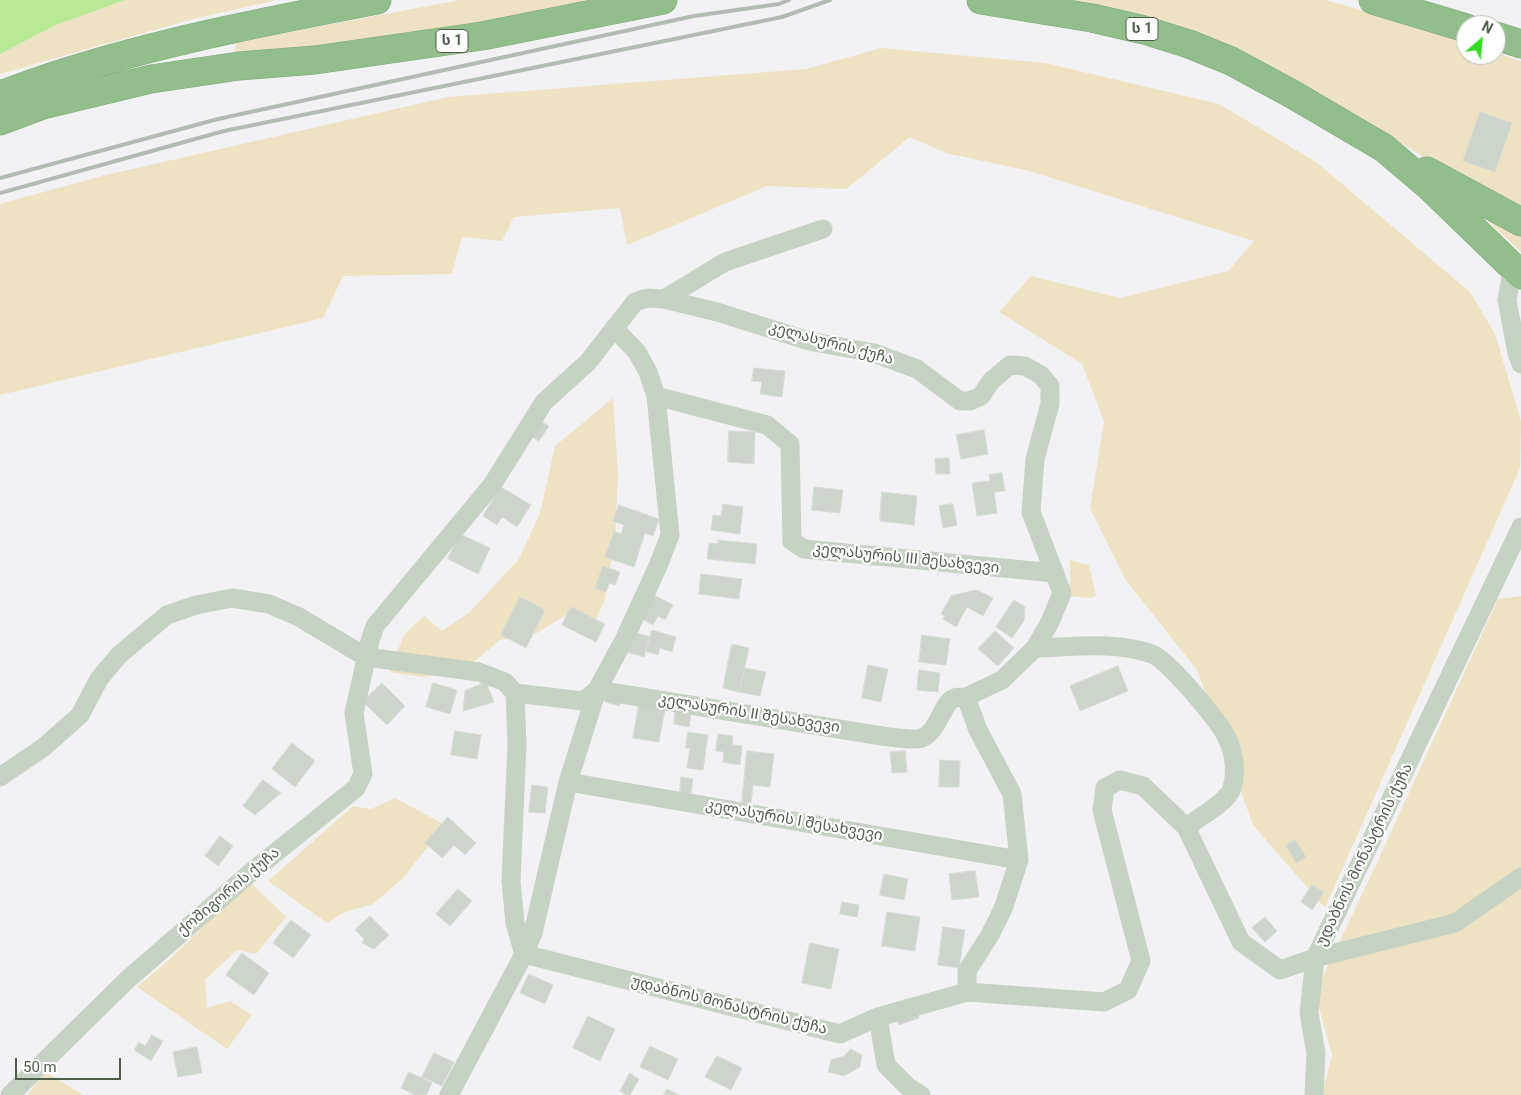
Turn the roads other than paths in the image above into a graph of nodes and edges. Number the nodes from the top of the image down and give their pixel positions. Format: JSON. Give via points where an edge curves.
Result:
{"nodes":[{"id":1,"x":377,"y":0,"type":"edge"},
{"id":2,"x":663,"y":0,"type":"edge"},
{"id":3,"x":981,"y":0,"type":"edge"},
{"id":4,"x":1373,"y":0,"type":"edge"},
{"id":5,"x":1456,"y":25,"type":"edge"},
{"id":6,"x":1506,"y":39,"type":"edge"},
{"id":7,"x":1521,"y":44,"type":"edge"},
{"id":8,"x":0,"y":95,"type":"edge"},
{"id":9,"x":0,"y":122,"type":"edge"},
{"id":10,"x":1384,"y":148,"type":"junction"},
{"id":11,"x":1521,"y":222,"type":"edge"},
{"id":12,"x":823,"y":229,"type":"dead end"},
{"id":13,"x":1517,"y":270,"type":"edge"},
{"id":14,"x":664,"y":299,"type":"junction"},
{"id":15,"x":635,"y":302,"type":"joint"},
{"id":16,"x":614,"y":328,"type":"junction"},
{"id":17,"x":1521,"y":364,"type":"edge"},
{"id":18,"x":656,"y":396,"type":"junction"},
{"id":19,"x":1521,"y":527,"type":"edge"},
{"id":20,"x":1055,"y":573,"type":"junction"},
{"id":21,"x":1035,"y":648,"type":"junction"},
{"id":22,"x":366,"y":657,"type":"junction"},
{"id":23,"x":597,"y":690,"type":"junction"},
{"id":24,"x":515,"y":693,"type":"junction"},
{"id":25,"x":966,"y":697,"type":"junction"},
{"id":26,"x":0,"y":777,"type":"edge"},
{"id":27,"x":568,"y":782,"type":"junction"},
{"id":28,"x":1186,"y":827,"type":"junction"},
{"id":29,"x":1020,"y":860,"type":"junction"},
{"id":30,"x":1521,"y":877,"type":"edge"},
{"id":31,"x":524,"y":954,"type":"junction"},
{"id":32,"x":1315,"y":958,"type":"junction"},
{"id":33,"x":966,"y":992,"type":"junction"},
{"id":34,"x":878,"y":1017,"type":"junction"},
{"id":35,"x":10,"y":1095,"type":"edge"},
{"id":36,"x":449,"y":1095,"type":"edge"},
{"id":37,"x":921,"y":1095,"type":"edge"},
{"id":38,"x":1314,"y":1095,"type":"edge"}],
"edges":[{"from":1,"to":8,"type":"highway","via":[[246,26],[83,67]]},
{"from":2,"to":9,"type":"highway","number":"ს 1","via":[[482,36],[151,80],[43,105]]},
{"from":3,"to":10,"type":"highway","number":"ს 1","via":[[1092,18],[1189,44],[1232,62]]},
{"from":4,"to":5,"type":"highway"},
{"from":6,"to":7,"type":"highway"},
{"from":10,"to":11,"type":"highway"},
{"from":10,"to":13,"type":"highway","number":"ს 1"},
{"from":12,"to":14,"type":"street","via":[[725,262]]},
{"from":13,"to":17,"type":"street","via":[[1507,300]]},
{"from":14,"to":15,"type":"street","name":"კელასურის ქუჩა","via":[[648,298]]},
{"from":14,"to":20,"type":"street","name":"კელასურის ქუჩა","via":[[809,341],[874,352],[917,369],[960,401],[981,396],[991,381],[1010,365],[1025,366],[1041,375],[1050,386],[1050,404],[1035,459],[1031,512]]},
{"from":15,"to":16,"type":"street","name":"ქოშიგორის ქუჩა"},
{"from":16,"to":18,"type":"street","via":[[637,352]]},
{"from":16,"to":22,"type":"street","name":"ქოშიგორის ქუჩა","via":[[588,362],[544,402],[492,485],[375,626]]},
{"from":18,"to":20,"type":"street","name":"კელასურის III შესახვევი","via":[[767,425],[790,444],[792,541],[804,549]]},
{"from":18,"to":23,"type":"street","via":[[670,535],[628,632]]},
{"from":19,"to":32,"type":"street","name":"უდაბნოს მონასტრის ქუჩა"},
{"from":20,"to":21,"type":"street","name":"კელასურის ქუჩა","via":[[1062,593]]},
{"from":21,"to":25,"type":"street","name":"კელასურის ქუჩა","via":[[1002,680]]},
{"from":21,"to":28,"type":"street","via":[[1117,646],[1154,655],[1189,686],[1226,736],[1235,764],[1232,790]]},
{"from":22,"to":24,"type":"street","via":[[479,672],[505,682]]},
{"from":22,"to":26,"type":"street","via":[[269,604],[232,598],[196,605],[167,615],[119,655],[99,679],[80,715],[44,747]]},
{"from":22,"to":35,"type":"street","name":"ქოშიგორის ქუჩა","via":[[354,713],[363,774],[356,788],[249,874],[127,980]]},
{"from":23,"to":24,"type":"street","via":[[583,701]]},
{"from":23,"to":25,"type":"street","name":"კელასურის II შესახვევი","via":[[882,736],[921,738],[940,720],[948,704],[955,698]]},
{"from":23,"to":27,"type":"street"},
{"from":24,"to":31,"type":"street","via":[[517,745],[512,881],[515,923]]},
{"from":25,"to":29,"type":"street","via":[[978,730],[1012,794]]},
{"from":27,"to":29,"type":"street","name":"კელასურის I შესახვევი"},
{"from":27,"to":31,"type":"street","via":[[534,932]]},
{"from":28,"to":32,"type":"street","name":"უდაბნოს მონასტრის ქუჩა","via":[[1241,942],[1280,970]]},
{"from":28,"to":33,"type":"street","name":"უდაბნოს მონასტრის ქუჩა","via":[[1143,786],[1120,780],[1105,788],[1102,810],[1141,961],[1128,990],[1104,1002]]},
{"from":29,"to":33,"type":"street","via":[[1003,910],[967,971]]},
{"from":30,"to":32,"type":"street","via":[[1455,923]]},
{"from":31,"to":34,"type":"street","name":"უდაბნოს მონასტრის ქუჩა","via":[[840,1034]]},
{"from":31,"to":36,"type":"street"},
{"from":32,"to":38,"type":"street","via":[[1308,1014],[1316,1053]]},
{"from":33,"to":34,"type":"street","name":"უდაბნოს მონასტრის ქუჩა"},
{"from":34,"to":37,"type":"street","via":[[886,1065]]}]}
